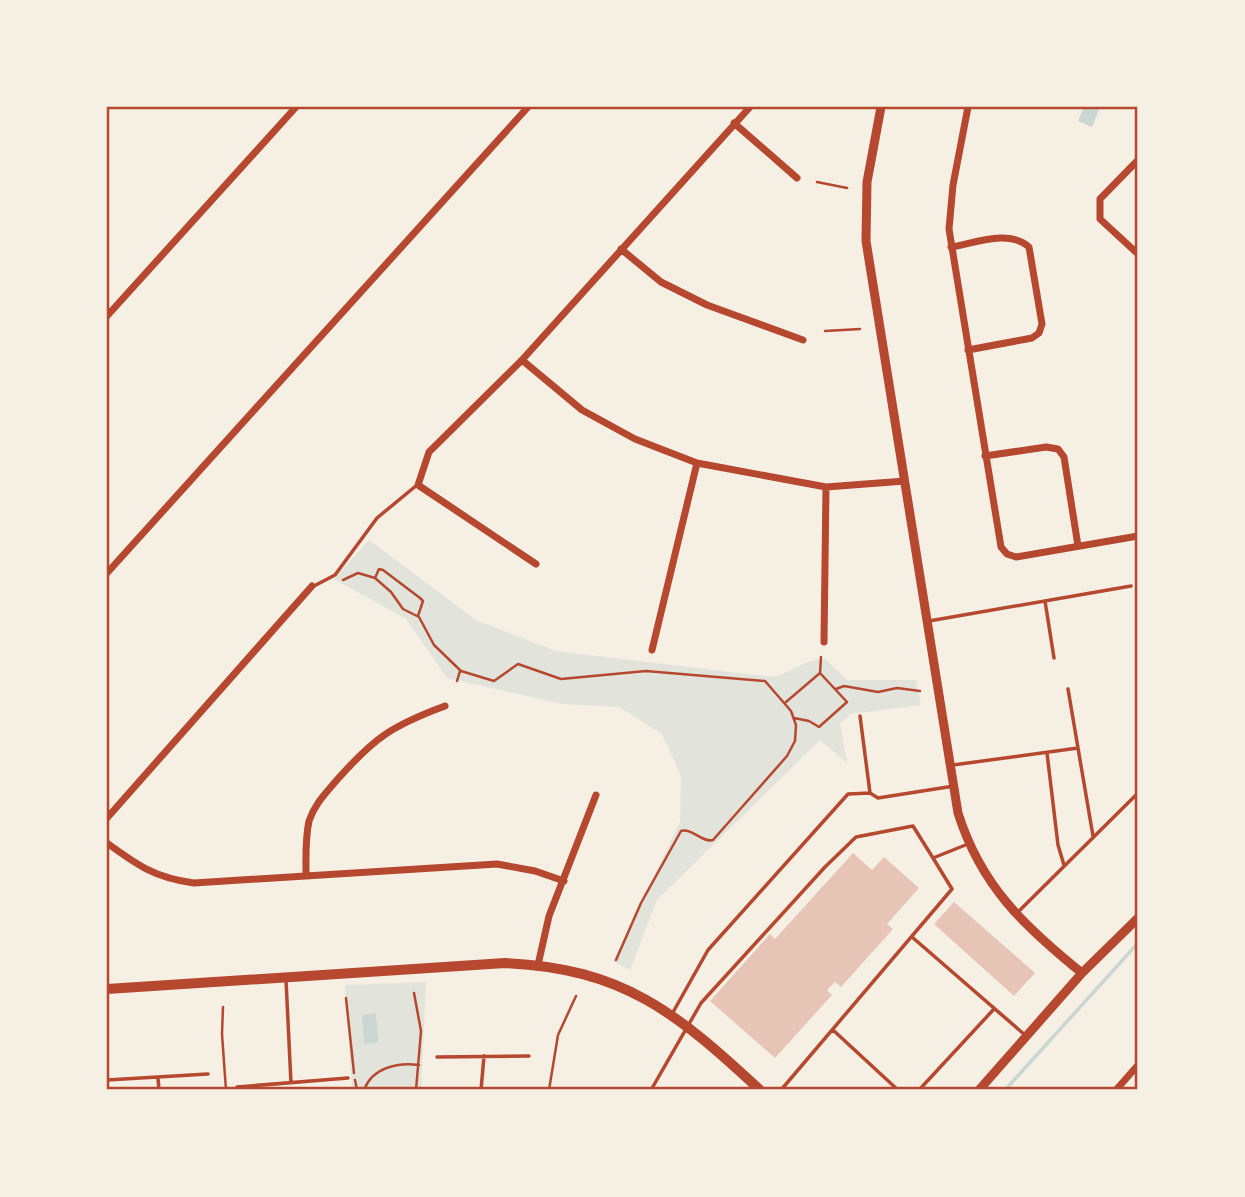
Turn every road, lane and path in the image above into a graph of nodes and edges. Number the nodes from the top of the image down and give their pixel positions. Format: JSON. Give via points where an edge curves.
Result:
{"nodes":[{"id":1,"x":296,"y":107,"type":"edge"},
{"id":2,"x":528,"y":107,"type":"edge"},
{"id":3,"x":750,"y":107,"type":"edge"},
{"id":4,"x":881,"y":107,"type":"edge"},
{"id":5,"x":968,"y":107,"type":"edge"},
{"id":6,"x":734,"y":123,"type":"junction"},
{"id":7,"x":1138,"y":160,"type":"edge"},
{"id":8,"x":797,"y":178,"type":"dead end"},
{"id":9,"x":817,"y":182,"type":"dead end"},
{"id":10,"x":847,"y":188,"type":"dead end"},
{"id":11,"x":951,"y":247,"type":"junction"},
{"id":12,"x":621,"y":249,"type":"junction"},
{"id":13,"x":1138,"y":254,"type":"edge"},
{"id":14,"x":107,"y":316,"type":"edge"},
{"id":15,"x":860,"y":329,"type":"dead end"},
{"id":16,"x":825,"y":331,"type":"dead end"},
{"id":17,"x":803,"y":340,"type":"dead end"},
{"id":18,"x":968,"y":350,"type":"junction"},
{"id":19,"x":522,"y":360,"type":"junction"},
{"id":20,"x":985,"y":456,"type":"junction"},
{"id":21,"x":696,"y":463,"type":"junction"},
{"id":22,"x":905,"y":481,"type":"junction"},
{"id":23,"x":418,"y":485,"type":"junction"},
{"id":24,"x":826,"y":487,"type":"junction"},
{"id":25,"x":1138,"y":536,"type":"edge"},
{"id":26,"x":1079,"y":546,"type":"junction"},
{"id":27,"x":536,"y":564,"type":"dead end"},
{"id":28,"x":107,"y":573,"type":"edge"},
{"id":29,"x":375,"y":578,"type":"junction"},
{"id":30,"x":337,"y":581,"type":"dead end"},
{"id":31,"x":312,"y":586,"type":"joint"},
{"id":32,"x":1131,"y":586,"type":"dead end"},
{"id":33,"x":1045,"y":601,"type":"junction"},
{"id":34,"x":418,"y":616,"type":"junction"},
{"id":35,"x":927,"y":621,"type":"junction"},
{"id":36,"x":824,"y":642,"type":"dead end"},
{"id":37,"x":652,"y":650,"type":"dead end"},
{"id":38,"x":821,"y":657,"type":"dead end"},
{"id":39,"x":1054,"y":659,"type":"dead end"},
{"id":40,"x":461,"y":671,"type":"junction"},
{"id":41,"x":820,"y":673,"type":"junction"},
{"id":42,"x":457,"y":681,"type":"dead end"},
{"id":43,"x":836,"y":689,"type":"junction"},
{"id":44,"x":1068,"y":689,"type":"dead end"},
{"id":45,"x":919,"y":691,"type":"dead end"},
{"id":46,"x":786,"y":702,"type":"junction"},
{"id":47,"x":445,"y":706,"type":"dead end"},
{"id":48,"x":860,"y":716,"type":"dead end"},
{"id":49,"x":794,"y":718,"type":"junction"},
{"id":50,"x":1079,"y":748,"type":"junction"},
{"id":51,"x":1046,"y":752,"type":"junction"},
{"id":52,"x":950,"y":765,"type":"junction"},
{"id":53,"x":954,"y":786,"type":"junction"},
{"id":54,"x":870,"y":793,"type":"junction"},
{"id":55,"x":1138,"y":793,"type":"edge"},
{"id":56,"x":596,"y":795,"type":"dead end"},
{"id":57,"x":107,"y":818,"type":"edge"},
{"id":58,"x":1093,"y":837,"type":"junction"},
{"id":59,"x":107,"y":843,"type":"edge"},
{"id":60,"x":968,"y":844,"type":"junction"},
{"id":61,"x":933,"y":858,"type":"junction"},
{"id":62,"x":1064,"y":865,"type":"junction"},
{"id":63,"x":306,"y":875,"type":"junction"},
{"id":64,"x":564,"y":881,"type":"junction"},
{"id":65,"x":1016,"y":915,"type":"junction"},
{"id":66,"x":1138,"y":918,"type":"edge"},
{"id":67,"x":911,"y":936,"type":"junction"},
{"id":68,"x":617,"y":960,"type":"dead end"},
{"id":69,"x":538,"y":965,"type":"junction"},
{"id":70,"x":1082,"y":973,"type":"junction"},
{"id":71,"x":286,"y":978,"type":"junction"},
{"id":72,"x":107,"y":989,"type":"edge"},
{"id":73,"x":414,"y":993,"type":"dead end"},
{"id":74,"x":576,"y":996,"type":"dead end"},
{"id":75,"x":346,"y":998,"type":"dead end"},
{"id":76,"x":223,"y":1007,"type":"dead end"},
{"id":77,"x":994,"y":1009,"type":"junction"},
{"id":78,"x":672,"y":1014,"type":"junction"},
{"id":79,"x":690,"y":1028,"type":"junction"},
{"id":80,"x":832,"y":1030,"type":"junction"},
{"id":81,"x":1026,"y":1037,"type":"junction"},
{"id":82,"x":484,"y":1056,"type":"junction"},
{"id":83,"x":529,"y":1056,"type":"dead end"},
{"id":84,"x":437,"y":1057,"type":"dead end"},
{"id":85,"x":419,"y":1065,"type":"junction"},
{"id":86,"x":1138,"y":1065,"type":"edge"},
{"id":87,"x":208,"y":1074,"type":"dead end"},
{"id":88,"x":158,"y":1078,"type":"junction"},
{"id":89,"x":348,"y":1078,"type":"dead end"},
{"id":90,"x":107,"y":1080,"type":"edge"},
{"id":91,"x":291,"y":1083,"type":"junction"},
{"id":92,"x":237,"y":1087,"type":"dead end"},
{"id":93,"x":159,"y":1090,"type":"edge"},
{"id":94,"x":226,"y":1090,"type":"edge"},
{"id":95,"x":357,"y":1090,"type":"edge"},
{"id":96,"x":364,"y":1090,"type":"edge"},
{"id":97,"x":416,"y":1090,"type":"edge"},
{"id":98,"x":481,"y":1090,"type":"edge"},
{"id":99,"x":549,"y":1090,"type":"edge"},
{"id":100,"x":651,"y":1090,"type":"edge"},
{"id":101,"x":760,"y":1090,"type":"edge"},
{"id":102,"x":781,"y":1090,"type":"edge"},
{"id":103,"x":898,"y":1090,"type":"edge"},
{"id":104,"x":919,"y":1090,"type":"edge"},
{"id":105,"x":979,"y":1090,"type":"edge"},
{"id":106,"x":1116,"y":1090,"type":"edge"}],
"edges":[{"from":1,"to":14,"type":"street"},
{"from":2,"to":28,"type":"street"},
{"from":3,"to":6,"type":"street"},
{"from":4,"to":22,"type":"street","via":[[867,183],[866,241]]},
{"from":5,"to":11,"type":"street","via":[[949,211]]},
{"from":6,"to":8,"type":"street"},
{"from":6,"to":12,"type":"street"},
{"from":7,"to":13,"type":"street","via":[[1100,199],[1100,219]]},
{"from":9,"to":10,"type":"path"},
{"from":11,"to":18,"type":"street"},
{"from":11,"to":18,"type":"street","via":[[1010,237],[1029,247],[1039,333]]},
{"from":12,"to":17,"type":"street","via":[[661,282],[707,305]]},
{"from":12,"to":19,"type":"street"},
{"from":15,"to":16,"type":"path"},
{"from":18,"to":20,"type":"street"},
{"from":19,"to":21,"type":"street","via":[[582,410],[635,439]]},
{"from":19,"to":23,"type":"street","via":[[429,452]]},
{"from":20,"to":26,"type":"street","via":[[1058,449]]},
{"from":20,"to":26,"type":"street","via":[[1001,547],[1007,554],[1016,557]]},
{"from":21,"to":24,"type":"street"},
{"from":21,"to":37,"type":"street"},
{"from":22,"to":24,"type":"street"},
{"from":22,"to":35,"type":"street"},
{"from":23,"to":27,"type":"street"},
{"from":23,"to":31,"type":"lane","via":[[377,518],[335,575]]},
{"from":24,"to":36,"type":"street"},
{"from":25,"to":26,"type":"street"},
{"from":29,"to":30,"type":"path","via":[[358,573]]},
{"from":29,"to":34,"type":"path","via":[[403,609]]},
{"from":29,"to":34,"type":"path","via":[[379,569],[383,570],[420,598]]},
{"from":31,"to":57,"type":"street"},
{"from":32,"to":33,"type":"lane"},
{"from":33,"to":35,"type":"lane"},
{"from":33,"to":39,"type":"lane"},
{"from":34,"to":40,"type":"path","via":[[434,645]]},
{"from":35,"to":52,"type":"street"},
{"from":38,"to":41,"type":"path"},
{"from":40,"to":42,"type":"path"},
{"from":40,"to":46,"type":"path","via":[[494,681],[523,664],[561,679],[652,669],[765,681]]},
{"from":41,"to":43,"type":"path"},
{"from":41,"to":46,"type":"path"},
{"from":43,"to":45,"type":"path"},
{"from":43,"to":49,"type":"path","via":[[848,702],[821,726]]},
{"from":44,"to":50,"type":"lane"},
{"from":46,"to":49,"type":"path"},
{"from":47,"to":63,"type":"street","via":[[382,734],[316,803],[306,838]]},
{"from":48,"to":54,"type":"lane"},
{"from":49,"to":68,"type":"path","via":[[796,736],[785,759],[713,840],[683,830],[672,842]]},
{"from":50,"to":51,"type":"lane"},
{"from":50,"to":58,"type":"lane"},
{"from":51,"to":52,"type":"lane"},
{"from":51,"to":62,"type":"lane"},
{"from":52,"to":53,"type":"street"},
{"from":53,"to":54,"type":"lane","via":[[878,798]]},
{"from":53,"to":60,"type":"street"},
{"from":54,"to":78,"type":"lane","via":[[848,794],[708,950]]},
{"from":55,"to":58,"type":"lane"},
{"from":56,"to":64,"type":"street"},
{"from":58,"to":62,"type":"lane"},
{"from":59,"to":63,"type":"street","via":[[166,880],[213,883]]},
{"from":60,"to":61,"type":"lane"},
{"from":60,"to":65,"type":"street","via":[[989,882]]},
{"from":61,"to":67,"type":"lane","via":[[952,888]]},
{"from":61,"to":79,"type":"lane","via":[[914,826],[856,837],[711,993]]},
{"from":62,"to":65,"type":"lane"},
{"from":63,"to":64,"type":"street","via":[[497,864]]},
{"from":64,"to":69,"type":"street"},
{"from":65,"to":70,"type":"street"},
{"from":66,"to":70,"type":"street"},
{"from":67,"to":77,"type":"lane"},
{"from":67,"to":80,"type":"lane"},
{"from":69,"to":71,"type":"main road","via":[[505,963]]},
{"from":69,"to":78,"type":"main road","via":[[609,981]]},
{"from":70,"to":81,"type":"street"},
{"from":71,"to":72,"type":"main road"},
{"from":71,"to":91,"type":"lane"},
{"from":73,"to":85,"type":"path","via":[[421,1024]]},
{"from":74,"to":99,"type":"path","via":[[558,1035]]},
{"from":75,"to":95,"type":"path"},
{"from":76,"to":94,"type":"path"},
{"from":77,"to":81,"type":"lane"},
{"from":77,"to":104,"type":"lane"},
{"from":78,"to":79,"type":"main road"},
{"from":79,"to":100,"type":"lane"},
{"from":79,"to":101,"type":"main road"},
{"from":80,"to":102,"type":"lane"},
{"from":80,"to":103,"type":"lane"},
{"from":81,"to":105,"type":"street"},
{"from":82,"to":83,"type":"lane"},
{"from":82,"to":84,"type":"lane"},
{"from":82,"to":98,"type":"lane"},
{"from":85,"to":96,"type":"path","via":[[407,1063],[379,1072],[371,1076]]},
{"from":85,"to":97,"type":"path"},
{"from":86,"to":106,"type":"street"},
{"from":87,"to":88,"type":"lane"},
{"from":88,"to":90,"type":"lane"},
{"from":88,"to":93,"type":"lane"},
{"from":89,"to":91,"type":"lane"},
{"from":91,"to":92,"type":"lane"}]}
